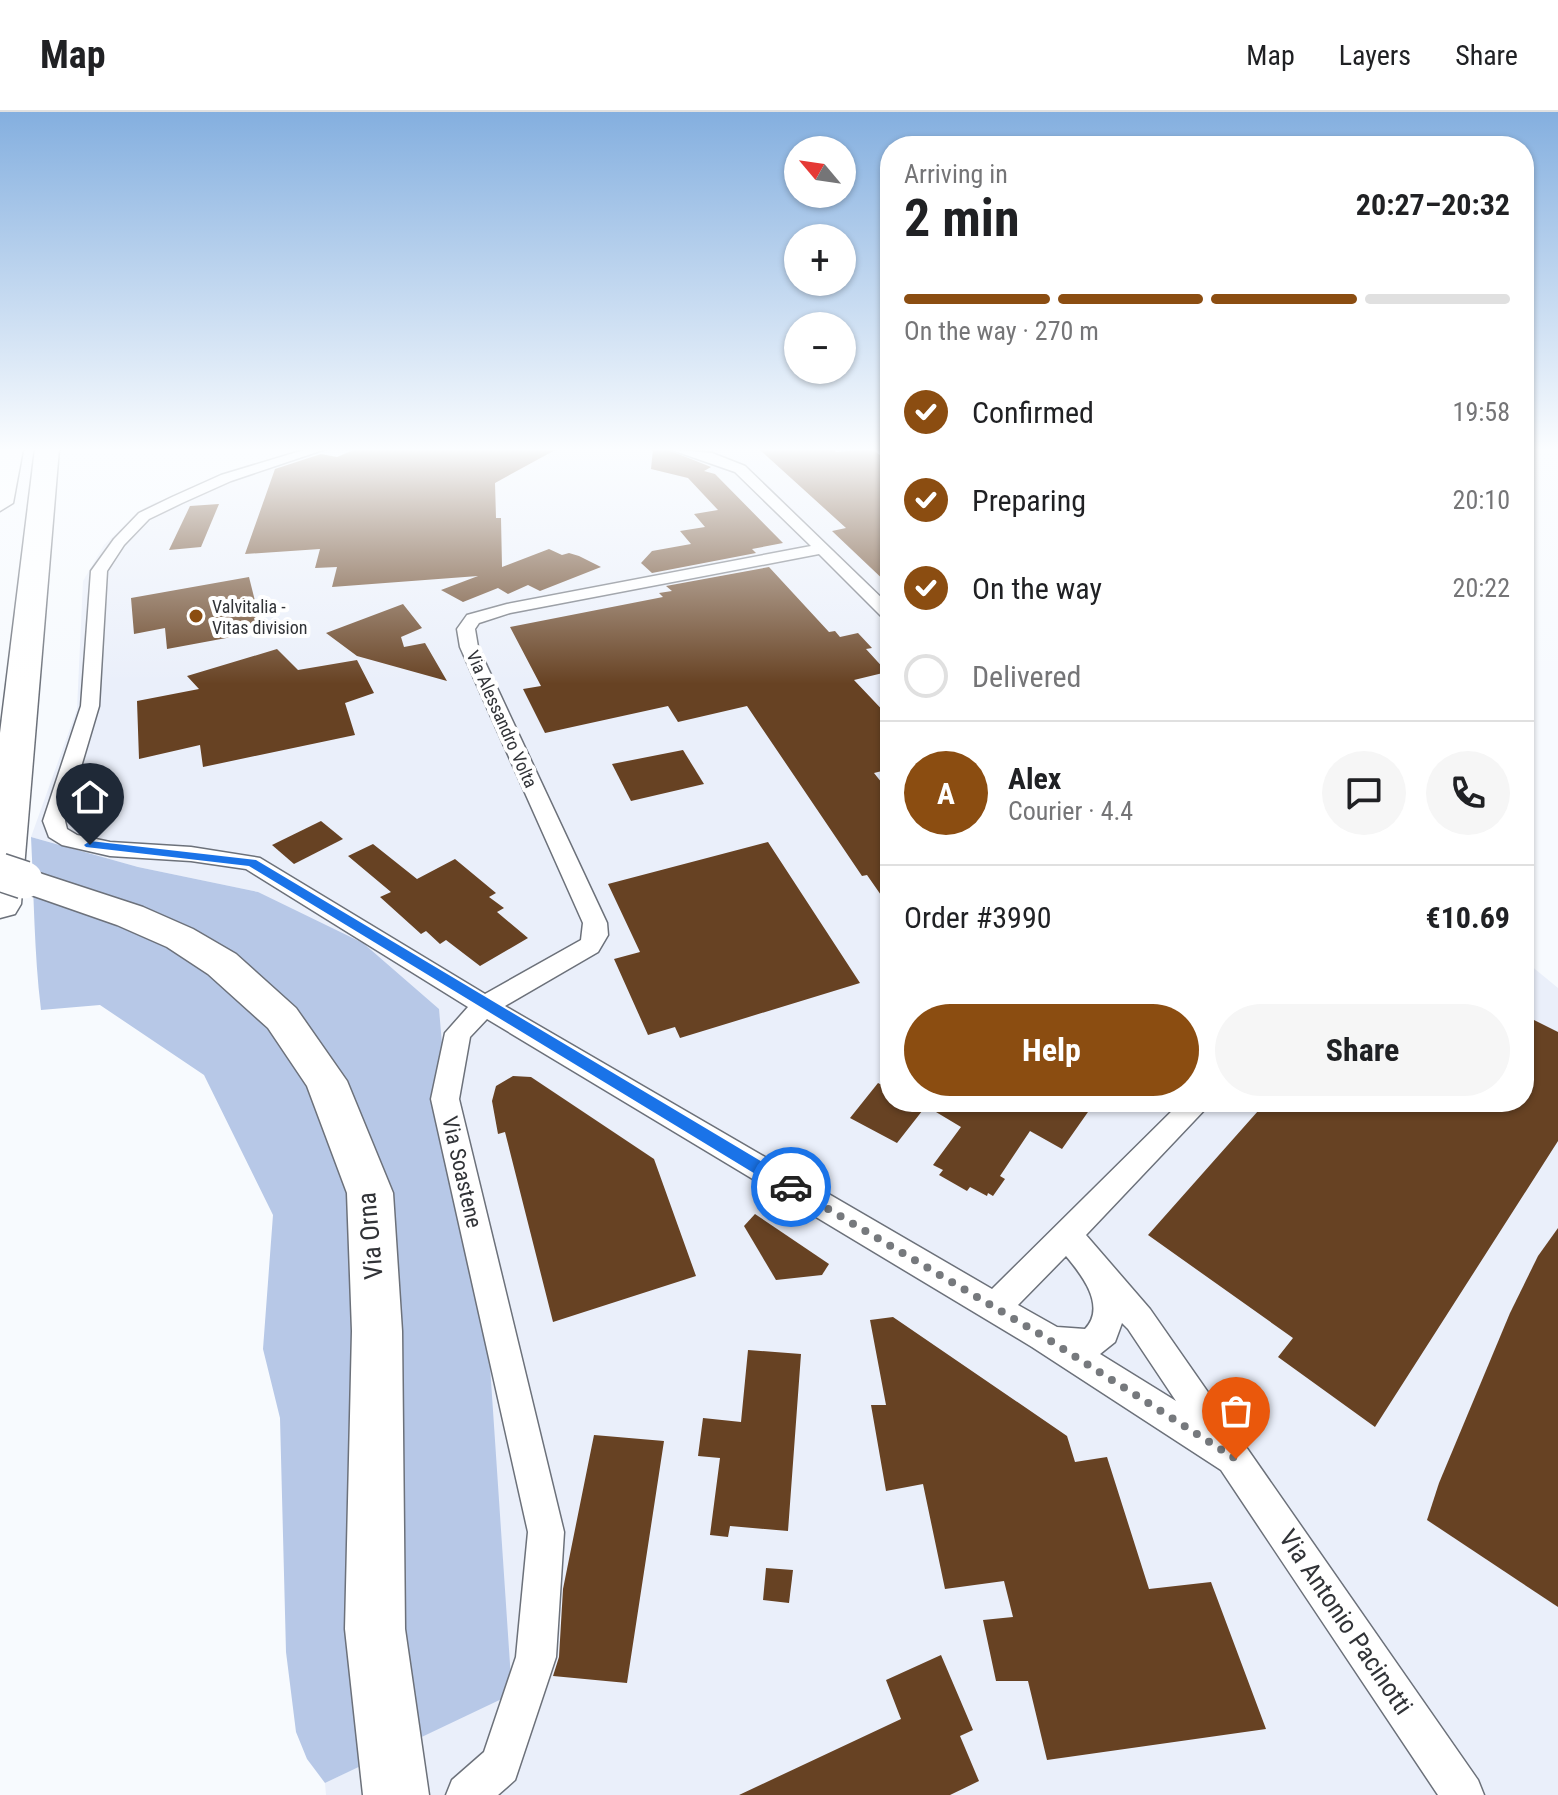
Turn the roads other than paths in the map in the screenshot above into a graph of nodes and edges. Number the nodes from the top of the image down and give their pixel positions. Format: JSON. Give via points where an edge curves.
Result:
{"nodes":[{"id":1,"x":40,"y":528,"type":"edge"},
{"id":2,"x":133,"y":528,"type":"edge"},
{"id":3,"x":801,"y":528,"type":"edge"},
{"id":4,"x":822,"y":549,"type":"junction"},
{"id":5,"x":880,"y":605,"type":"edge"},
{"id":6,"x":8,"y":886,"type":"edge"},
{"id":7,"x":485,"y":1006,"type":"junction"},
{"id":8,"x":1188,"y":1112,"type":"edge"},
{"id":9,"x":1066,"y":1234,"type":"junction"},
{"id":10,"x":1103,"y":1278,"type":"junction"},
{"id":11,"x":995,"y":1307,"type":"junction"},
{"id":12,"x":1043,"y":1336,"type":"junction"},
{"id":13,"x":1236,"y":1459,"type":"junction"},
{"id":14,"x":396,"y":1795,"type":"edge"},
{"id":15,"x":467,"y":1795,"type":"edge"},
{"id":16,"x":1463,"y":1795,"type":"edge"}],
"edges":[{"from":1,"to":6,"type":"highway"},
{"from":2,"to":7,"type":"street","via":[[99,571],[90,706],[54,821],[57,832],[110,849],[252,863]]},
{"from":3,"to":4,"type":"street"},
{"from":4,"to":5,"type":"street"},
{"from":4,"to":7,"type":"street","name":"Via Alessandro Volta","via":[[473,619],[466,629],[469,647],[596,935],[590,946]]},
{"from":6,"to":14,"type":"main road","name":"Via Orna","via":[[130,916],[180,938],[222,964],[282,1018],[326,1081],[370,1193],[377,1331],[375,1629]]},
{"from":7,"to":11,"type":"street","name":"Via Antonio Pacinotti"},
{"from":7,"to":15,"type":"street","name":"Via Soastene","via":[[458,1033],[445,1099],[546,1532],[536,1657],[500,1765]]},
{"from":8,"to":9,"type":"street"},
{"from":9,"to":10,"type":"street"},
{"from":9,"to":11,"type":"street"},
{"from":10,"to":12,"type":"street","via":[[1110,1310],[1101,1335],[1074,1346]]},
{"from":10,"to":13,"type":"street","via":[[1139,1319]]},
{"from":11,"to":12,"type":"street","name":"Via Antonio Pacinotti"},
{"from":12,"to":13,"type":"street","name":"Via Antonio Pacinotti"},
{"from":13,"to":16,"type":"street","name":"Via Antonio Pacinotti"}]}
